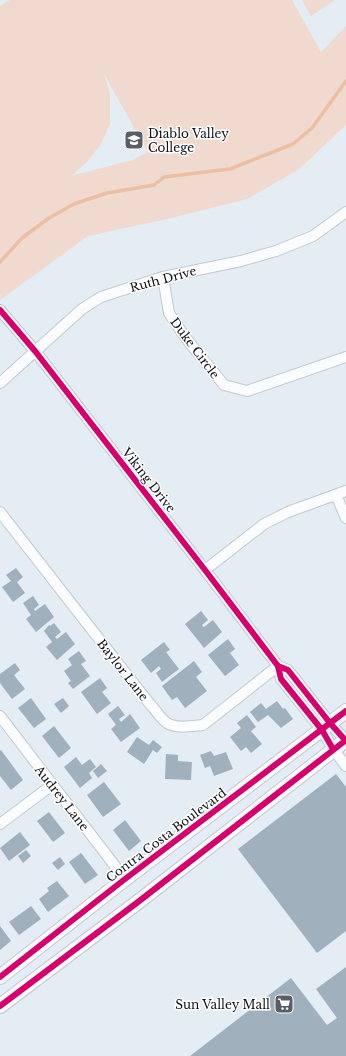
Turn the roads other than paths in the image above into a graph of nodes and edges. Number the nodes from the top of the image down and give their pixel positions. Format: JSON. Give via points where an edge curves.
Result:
{"nodes":[{"id":1,"x":346,"y":212,"type":"edge"},
{"id":2,"x":163,"y":276,"type":"junction"},
{"id":3,"x":0,"y":310,"type":"edge"},
{"id":4,"x":35,"y":351,"type":"junction"},
{"id":5,"x":346,"y":357,"type":"edge"},
{"id":6,"x":0,"y":384,"type":"edge"},
{"id":7,"x":346,"y":492,"type":"edge"},
{"id":8,"x":336,"y":495,"type":"junction"},
{"id":9,"x":0,"y":512,"type":"edge"},
{"id":10,"x":346,"y":518,"type":"edge"},
{"id":11,"x":205,"y":570,"type":"junction"},
{"id":12,"x":278,"y":666,"type":"junction"},
{"id":13,"x":346,"y":711,"type":"edge"},
{"id":14,"x":0,"y":716,"type":"edge"},
{"id":15,"x":326,"y":726,"type":"junction"},
{"id":16,"x":346,"y":740,"type":"edge"},
{"id":17,"x":333,"y":749,"type":"junction"},
{"id":18,"x":346,"y":766,"type":"edge"},
{"id":19,"x":52,"y":785,"type":"junction"},
{"id":20,"x":0,"y":824,"type":"edge"},
{"id":21,"x":126,"y":879,"type":"junction"},
{"id":22,"x":0,"y":977,"type":"edge"},
{"id":23,"x":0,"y":1006,"type":"edge"}],
"edges":[{"from":1,"to":2,"type":"street","name":"Ruth Drive","via":[[313,236],[276,251],[241,261]]},
{"from":2,"to":4,"type":"street","name":"Ruth Drive","via":[[101,297],[82,309]]},
{"from":2,"to":5,"type":"street","name":"Duke Circle","via":[[169,313],[224,385],[247,391]]},
{"from":3,"to":4,"type":"street","name":"Viking Drive"},
{"from":4,"to":6,"type":"street","name":"Ruth Drive"},
{"from":4,"to":11,"type":"street","name":"Viking Drive"},
{"from":7,"to":8,"type":"street"},
{"from":8,"to":10,"type":"street"},
{"from":8,"to":11,"type":"street","via":[[288,512],[264,524]]},
{"from":9,"to":12,"type":"street","name":"Baylor Lane","via":[[149,704],[167,723],[188,727],[203,724]]},
{"from":11,"to":12,"type":"street","name":"Viking Drive"},
{"from":12,"to":15,"type":"street","name":"Viking Drive","via":[[288,670]]},
{"from":13,"to":15,"type":"main road","name":"Contra Costa Boulevard"},
{"from":14,"to":19,"type":"street","name":"Audrey Lane"},
{"from":15,"to":16,"type":"street","name":"Viking Drive"},
{"from":15,"to":17,"type":"street","name":"Viking Drive"},
{"from":15,"to":21,"type":"main road","name":"Contra Costa Boulevard"},
{"from":16,"to":17,"type":"main road"},
{"from":17,"to":18,"type":"street"},
{"from":17,"to":23,"type":"main road"},
{"from":19,"to":20,"type":"street"},
{"from":19,"to":21,"type":"street","name":"Audrey Lane"},
{"from":21,"to":22,"type":"main road","name":"Contra Costa Boulevard"}]}
